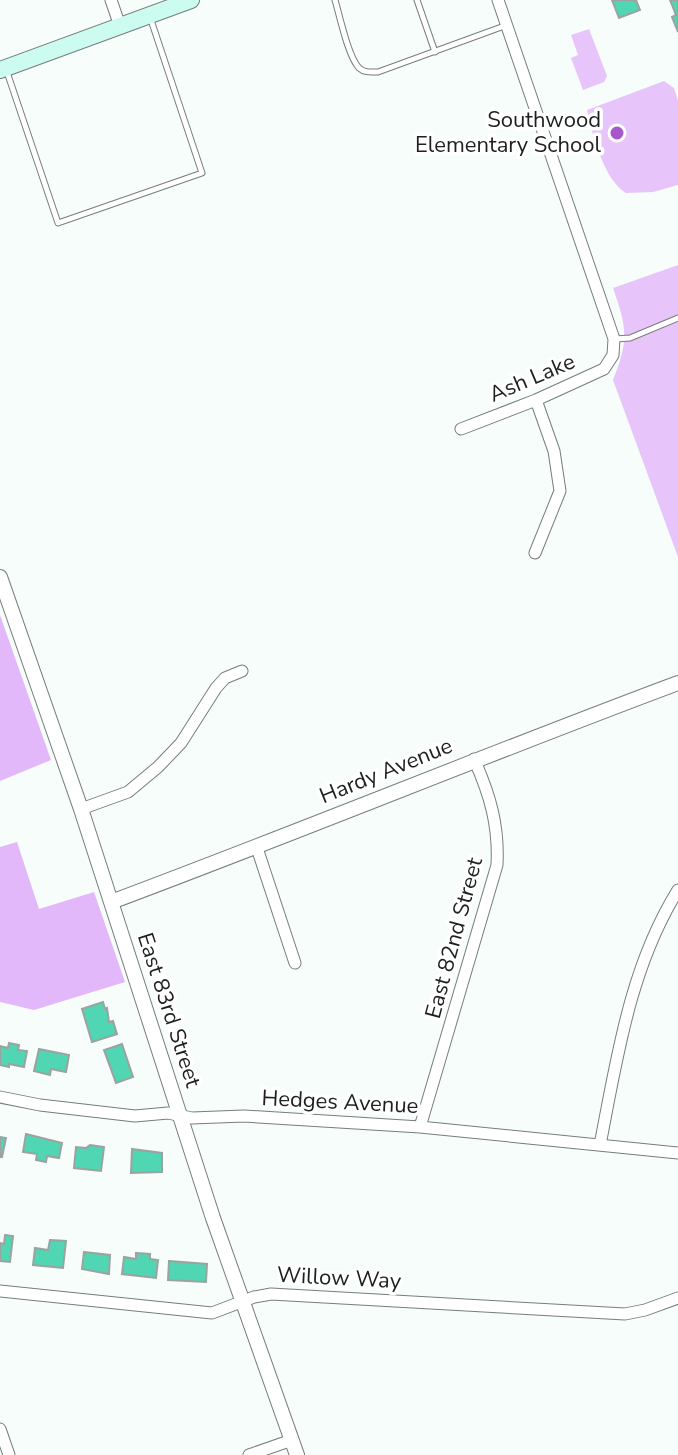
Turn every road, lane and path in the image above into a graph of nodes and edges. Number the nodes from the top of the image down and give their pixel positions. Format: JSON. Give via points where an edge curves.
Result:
{"nodes":[{"id":1,"x":111,"y":0,"type":"edge"},
{"id":2,"x":191,"y":0,"type":"edge"},
{"id":3,"x":335,"y":0,"type":"edge"},
{"id":4,"x":417,"y":0,"type":"edge"},
{"id":5,"x":498,"y":0,"type":"edge"},
{"id":6,"x":150,"y":15,"type":"junction"},
{"id":7,"x":507,"y":25,"type":"junction"},
{"id":8,"x":120,"y":26,"type":"junction"},
{"id":9,"x":435,"y":52,"type":"junction"},
{"id":10,"x":2,"y":69,"type":"edge"},
{"id":11,"x":678,"y":318,"type":"edge"},
{"id":12,"x":614,"y":339,"type":"junction"},
{"id":13,"x":536,"y":400,"type":"junction"},
{"id":14,"x":461,"y":429,"type":"dead end"},
{"id":15,"x":535,"y":553,"type":"dead end"},
{"id":16,"x":0,"y":577,"type":"edge"},
{"id":17,"x":242,"y":671,"type":"dead end"},
{"id":18,"x":678,"y":683,"type":"edge"},
{"id":19,"x":474,"y":759,"type":"junction"},
{"id":20,"x":81,"y":809,"type":"junction"},
{"id":21,"x":257,"y":848,"type":"junction"},
{"id":22,"x":678,"y":890,"type":"edge"},
{"id":23,"x":111,"y":902,"type":"junction"},
{"id":24,"x":295,"y":963,"type":"dead end"},
{"id":25,"x":0,"y":1097,"type":"edge"},
{"id":26,"x":180,"y":1115,"type":"junction"},
{"id":27,"x":420,"y":1127,"type":"junction"},
{"id":28,"x":600,"y":1145,"type":"junction"},
{"id":29,"x":678,"y":1153,"type":"edge"},
{"id":30,"x":0,"y":1291,"type":"edge"},
{"id":31,"x":678,"y":1298,"type":"edge"},
{"id":32,"x":244,"y":1301,"type":"junction"},
{"id":33,"x":0,"y":1429,"type":"edge"},
{"id":34,"x":292,"y":1440,"type":"junction"},
{"id":35,"x":9,"y":1455,"type":"edge"},
{"id":36,"x":249,"y":1455,"type":"edge"},
{"id":37,"x":297,"y":1455,"type":"edge"}],
"edges":[{"from":1,"to":8,"type":"street"},
{"from":2,"to":6,"type":"main road"},
{"from":3,"to":9,"type":"lane","via":[[361,70],[378,72]]},
{"from":4,"to":9,"type":"lane"},
{"from":5,"to":7,"type":"street"},
{"from":6,"to":8,"type":"main road"},
{"from":6,"to":10,"type":"lane","via":[[202,173],[58,223]]},
{"from":7,"to":9,"type":"lane"},
{"from":7,"to":12,"type":"street"},
{"from":8,"to":10,"type":"main road"},
{"from":11,"to":12,"type":"lane","via":[[630,338]]},
{"from":12,"to":13,"type":"street","name":"Ash Lake","via":[[613,355],[604,369]]},
{"from":13,"to":14,"type":"street","name":"Ash Lake"},
{"from":13,"to":15,"type":"street","via":[[554,451],[560,491]]},
{"from":16,"to":20,"type":"street","name":"East 83rd Street"},
{"from":17,"to":20,"type":"street","via":[[216,688],[181,743],[158,767],[128,792]]},
{"from":18,"to":19,"type":"street","name":"Hardy Avenue"},
{"from":19,"to":21,"type":"street","name":"Hardy Avenue"},
{"from":19,"to":27,"type":"street","name":"East 82nd Street","via":[[495,812],[497,865]]},
{"from":20,"to":23,"type":"street","name":"East 83rd Street"},
{"from":21,"to":23,"type":"street","name":"Hardy Avenue"},
{"from":21,"to":24,"type":"street"},
{"from":22,"to":28,"type":"street","via":[[642,964],[627,1010]]},
{"from":23,"to":26,"type":"street","name":"East 83rd Street"},
{"from":25,"to":26,"type":"street","name":"Hedges Avenue","via":[[135,1116]]},
{"from":26,"to":27,"type":"street","name":"Hedges Avenue"},
{"from":26,"to":32,"type":"street","name":"East 83rd Street"},
{"from":27,"to":28,"type":"street","name":"Hedges Avenue"},
{"from":28,"to":29,"type":"street","name":"Hedges Avenue"},
{"from":30,"to":32,"type":"street","name":"Willow Way","via":[[212,1313]]},
{"from":31,"to":32,"type":"street","name":"Willow Way","via":[[625,1314],[271,1294]]},
{"from":32,"to":34,"type":"street","name":"East 83rd Street"},
{"from":33,"to":35,"type":"street"},
{"from":34,"to":36,"type":"street"},
{"from":34,"to":37,"type":"street","name":"East 83rd Street"}]}
